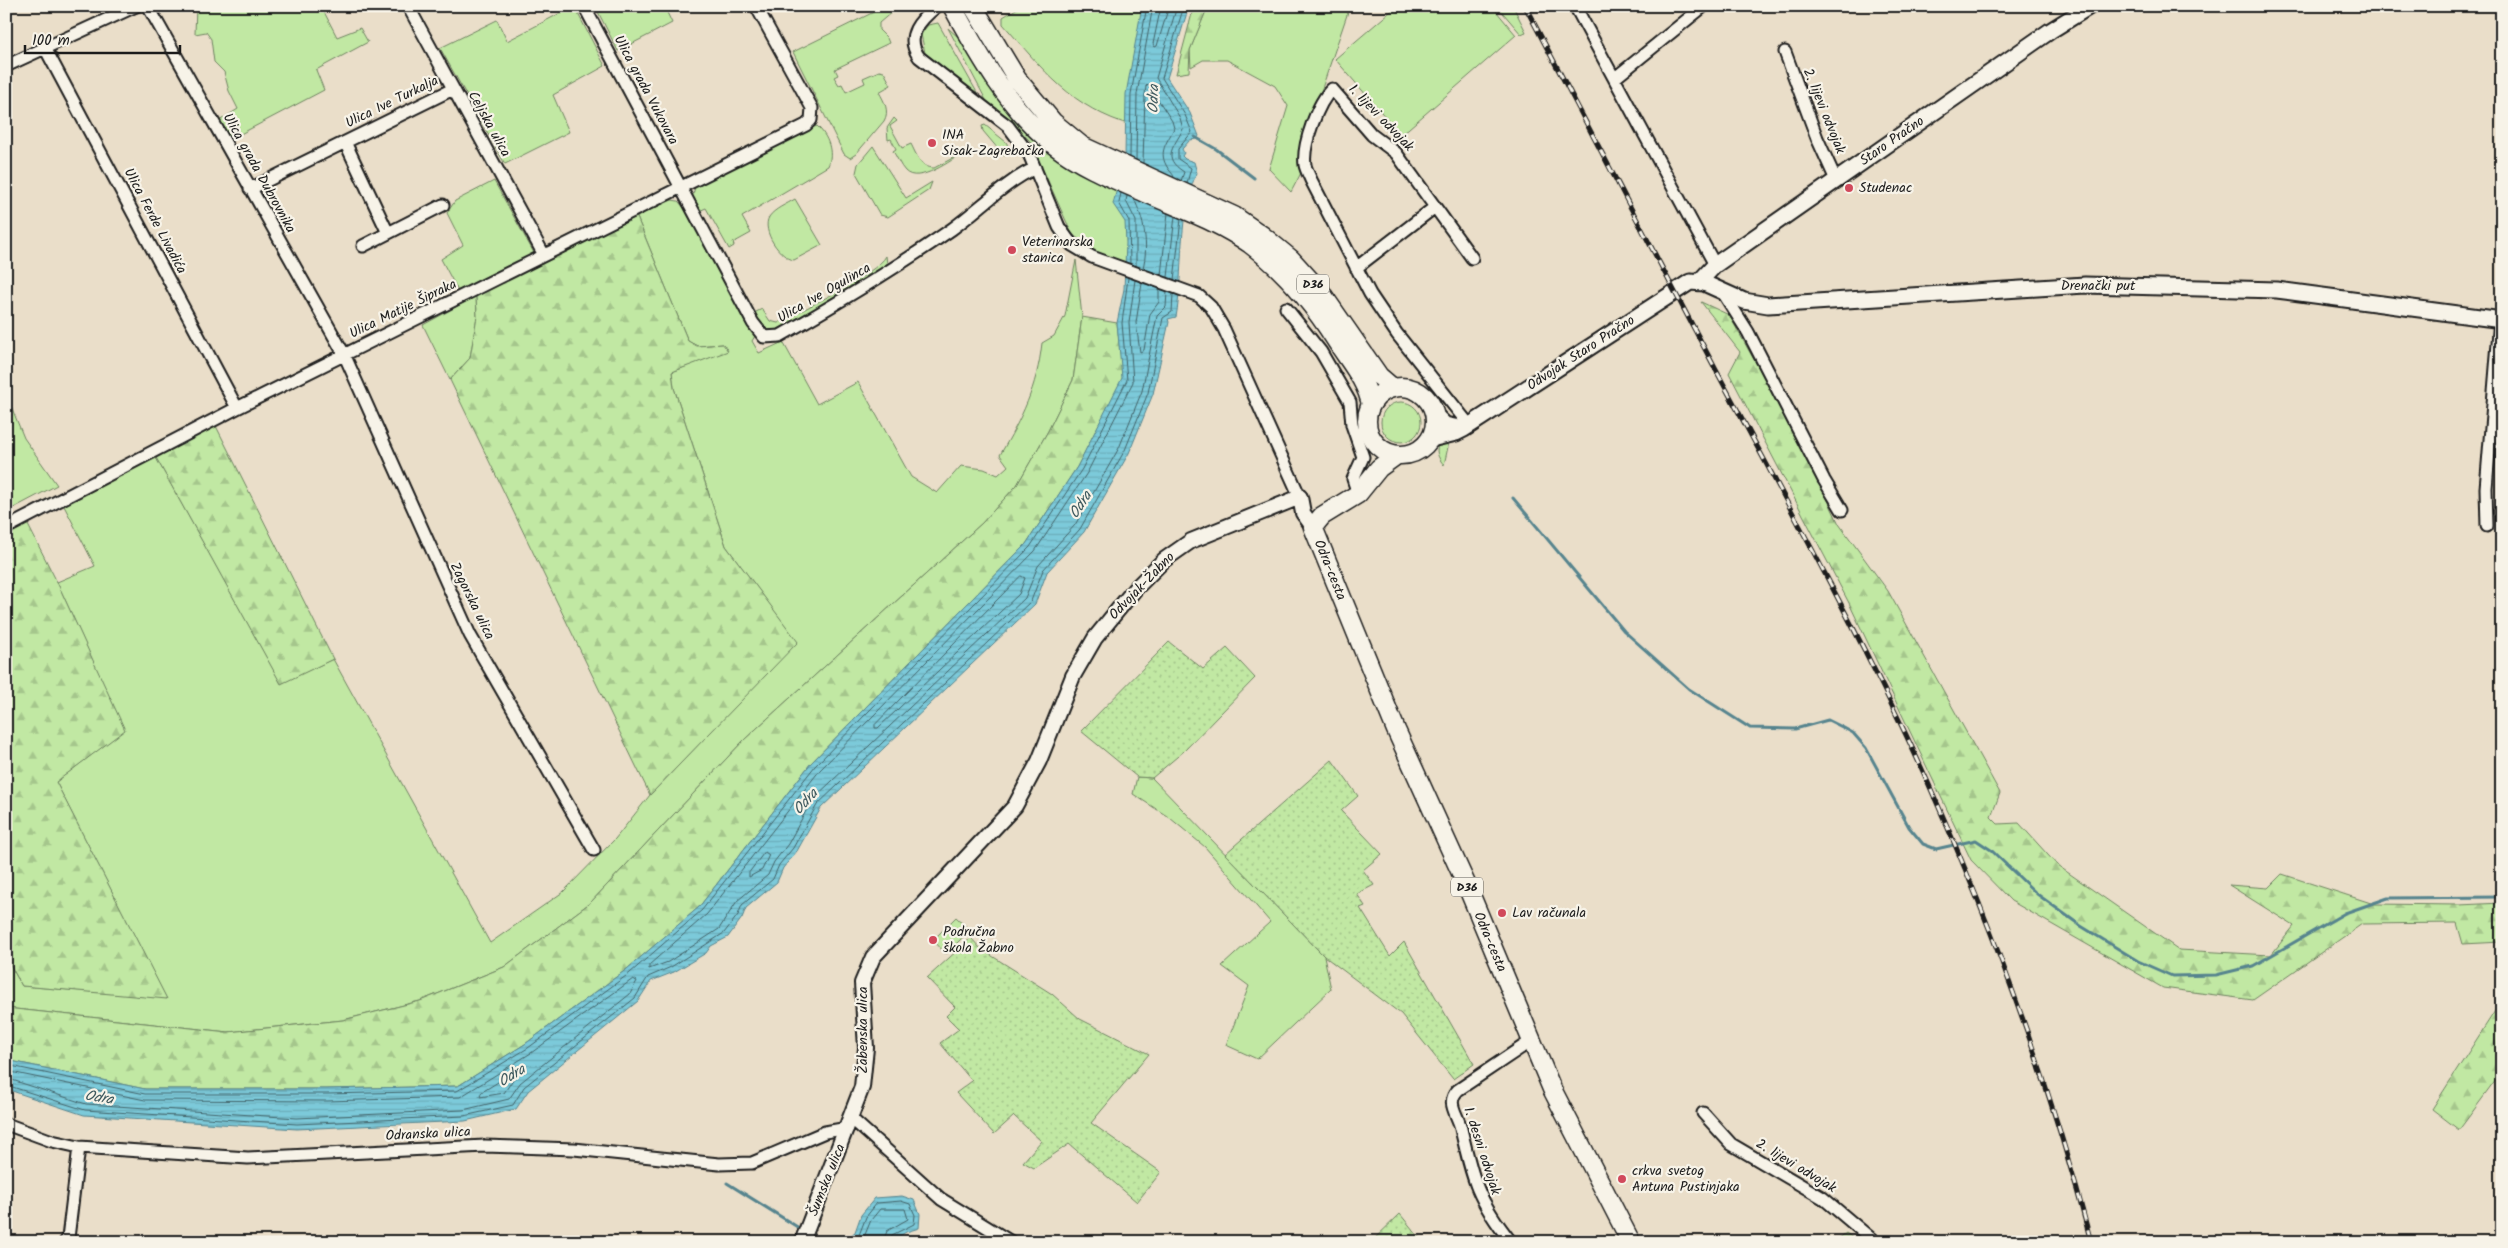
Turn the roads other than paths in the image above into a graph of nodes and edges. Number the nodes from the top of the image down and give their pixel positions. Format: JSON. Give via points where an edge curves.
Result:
{"nodes":[{"id":1,"x":136,"y":6,"type":"edge"},
{"id":2,"x":148,"y":6,"type":"edge"},
{"id":3,"x":408,"y":6,"type":"edge"},
{"id":4,"x":584,"y":6,"type":"edge"},
{"id":5,"x":756,"y":6,"type":"edge"},
{"id":6,"x":937,"y":6,"type":"edge"},
{"id":7,"x":952,"y":6,"type":"edge"},
{"id":8,"x":973,"y":6,"type":"edge"},
{"id":9,"x":1575,"y":6,"type":"edge"},
{"id":10,"x":1704,"y":6,"type":"edge"},
{"id":11,"x":2090,"y":6,"type":"edge"},
{"id":12,"x":45,"y":48,"type":"junction"},
{"id":13,"x":1785,"y":52,"type":"dead end"},
{"id":14,"x":6,"y":66,"type":"edge"},
{"id":15,"x":1615,"y":78,"type":"junction"},
{"id":16,"x":453,"y":89,"type":"junction"},
{"id":17,"x":345,"y":142,"type":"junction"},
{"id":18,"x":1096,"y":162,"type":"junction"},
{"id":19,"x":1035,"y":168,"type":"junction"},
{"id":20,"x":1836,"y":180,"type":"junction"},
{"id":21,"x":681,"y":188,"type":"junction"},
{"id":22,"x":250,"y":189,"type":"junction"},
{"id":23,"x":443,"y":205,"type":"dead end"},
{"id":24,"x":1435,"y":207,"type":"junction"},
{"id":25,"x":1208,"y":212,"type":"junction"},
{"id":26,"x":388,"y":233,"type":"junction"},
{"id":27,"x":362,"y":246,"type":"dead end"},
{"id":28,"x":544,"y":255,"type":"junction"},
{"id":29,"x":1472,"y":258,"type":"dead end"},
{"id":30,"x":1715,"y":265,"type":"junction"},
{"id":31,"x":1356,"y":268,"type":"junction"},
{"id":32,"x":1699,"y":282,"type":"junction"},
{"id":33,"x":1722,"y":291,"type":"junction"},
{"id":34,"x":1286,"y":308,"type":"dead end"},
{"id":35,"x":2501,"y":319,"type":"edge"},
{"id":36,"x":344,"y":354,"type":"junction"},
{"id":37,"x":1393,"y":388,"type":"junction"},
{"id":38,"x":1371,"y":405,"type":"junction"},
{"id":39,"x":236,"y":408,"type":"junction"},
{"id":40,"x":1435,"y":415,"type":"junction"},
{"id":41,"x":1467,"y":428,"type":"junction"},
{"id":42,"x":1371,"y":437,"type":"junction"},
{"id":43,"x":1431,"y":439,"type":"junction"},
{"id":44,"x":1397,"y":455,"type":"junction"},
{"id":45,"x":1370,"y":479,"type":"junction"},
{"id":46,"x":1358,"y":494,"type":"junction"},
{"id":47,"x":1300,"y":497,"type":"junction"},
{"id":48,"x":1842,"y":510,"type":"dead end"},
{"id":49,"x":1313,"y":526,"type":"junction"},
{"id":50,"x":2487,"y":526,"type":"dead end"},
{"id":51,"x":6,"y":528,"type":"edge"},
{"id":52,"x":1056,"y":714,"type":"joint"},
{"id":53,"x":594,"y":850,"type":"dead end"},
{"id":54,"x":1531,"y":1041,"type":"junction"},
{"id":55,"x":1703,"y":1113,"type":"dead end"},
{"id":56,"x":850,"y":1123,"type":"junction"},
{"id":57,"x":6,"y":1124,"type":"edge"},
{"id":58,"x":79,"y":1147,"type":"junction"},
{"id":59,"x":65,"y":1242,"type":"edge"},
{"id":60,"x":802,"y":1242,"type":"edge"},
{"id":61,"x":1011,"y":1242,"type":"edge"},
{"id":62,"x":1511,"y":1242,"type":"edge"},
{"id":63,"x":1631,"y":1242,"type":"edge"},
{"id":64,"x":1875,"y":1242,"type":"edge"}],
"edges":[{"from":1,"to":12,"type":"street"},
{"from":2,"to":22,"type":"street","name":"Ulica grada Dubrovnika"},
{"from":3,"to":16,"type":"street","name":"Celjska ulica"},
{"from":4,"to":21,"type":"street","name":"Ulica grada Vukovara"},
{"from":5,"to":21,"type":"street","name":"Ulica Matije Šipraka","via":[[812,108],[812,117],[806,125]]},
{"from":6,"to":19,"type":"street","via":[[914,31],[916,52],[928,65],[1008,126],[1025,146]]},
{"from":7,"to":18,"type":"main road","number":"D36","via":[[994,77],[1020,112],[1056,146]]},
{"from":8,"to":18,"type":"main road","number":"D36","via":[[1000,54],[1042,110]]},
{"from":9,"to":15,"type":"street"},
{"from":10,"to":15,"type":"street"},
{"from":11,"to":20,"type":"main road","name":"Staro Pračno","via":[[2050,30]]},
{"from":12,"to":14,"type":"street"},
{"from":12,"to":39,"type":"street","name":"Ulica Ferde Livadića"},
{"from":13,"to":20,"type":"street","name":"2. lijevi odvojak"},
{"from":15,"to":30,"type":"street"},
{"from":16,"to":17,"type":"street","name":"Ulica Ive Turkalja"},
{"from":16,"to":28,"type":"street","name":"Celjska ulica"},
{"from":17,"to":22,"type":"street","name":"Ulica Ive Turkalja"},
{"from":17,"to":26,"type":"street","name":"Ulica Ive Turkalja"},
{"from":18,"to":25,"type":"main road","number":"D36"},
{"from":19,"to":21,"type":"street","name":"Ulica Ive Ogulinca","via":[[882,277],[780,336],[771,338],[764,337],[753,323]]},
{"from":19,"to":47,"type":"street","name":"Odra-cesta","via":[[1065,237],[1081,252],[1205,301],[1218,318]]},
{"from":20,"to":30,"type":"main road","name":"Staro Pračno"},
{"from":21,"to":28,"type":"street","name":"Ulica Matije Šipraka"},
{"from":22,"to":36,"type":"street","name":"Ulica grada Dubrovnika"},
{"from":23,"to":26,"type":"street"},
{"from":24,"to":29,"type":"street","name":"1. lijevi odvojak"},
{"from":24,"to":31,"type":"street"},
{"from":24,"to":31,"type":"street","name":"1. lijevi odvojak","via":[[1396,153],[1372,135],[1332,89],[1320,105],[1306,148],[1305,165]]},
{"from":25,"to":37,"type":"main road","number":"D36","via":[[1234,216],[1291,259],[1330,305],[1379,376]]},
{"from":25,"to":38,"type":"main road","number":"D36","via":[[1261,253],[1307,300],[1365,386]]},
{"from":26,"to":27,"type":"street"},
{"from":28,"to":36,"type":"street","name":"Ulica Matije Šipraka"},
{"from":30,"to":32,"type":"main road","name":"Staro Pračno"},
{"from":31,"to":41,"type":"street","name":"1. lijevi odvojak","via":[[1397,334]]},
{"from":32,"to":33,"type":"main road","name":"Drenački put"},
{"from":32,"to":41,"type":"main road","name":"Odvojak Staro Pračno","via":[[1687,283]]},
{"from":33,"to":35,"type":"main road","name":"Drenački put","via":[[1744,301],[1779,305],[2046,286],[2277,290]]},
{"from":33,"to":48,"type":"street","via":[[1748,332]]},
{"from":34,"to":46,"type":"street","via":[[1321,352],[1350,402],[1354,432],[1363,457],[1353,479]]},
{"from":35,"to":50,"type":"street","name":"Drenački put","via":[[2486,488]]},
{"from":36,"to":39,"type":"street","name":"Ulica Matije Šipraka"},
{"from":36,"to":53,"type":"street","name":"Zagorska ulica","via":[[470,635]]},
{"from":37,"to":38,"type":"main road","via":[[1380,394]]},
{"from":37,"to":40,"type":"main road","via":[[1416,390],[1429,401]]},
{"from":38,"to":42,"type":"main road","number":"D36","via":[[1367,418]]},
{"from":39,"to":51,"type":"street","name":"Ulica Matije Šipraka"},
{"from":40,"to":41,"type":"main road","via":[[1445,424]]},
{"from":40,"to":43,"type":"main road"},
{"from":41,"to":43,"type":"main road","name":"Odvojak Staro Pračno"},
{"from":42,"to":44,"type":"main road","via":[[1385,451]]},
{"from":42,"to":45,"type":"main road","number":"D36","via":[[1375,456]]},
{"from":43,"to":44,"type":"main road","number":"D36","via":[[1414,453]]},
{"from":44,"to":45,"type":"main road","number":"D36"},
{"from":45,"to":46,"type":"main road","number":"D36"},
{"from":46,"to":49,"type":"main road","number":"D36","via":[[1322,516]]},
{"from":47,"to":49,"type":"street","name":"Odra-cesta","via":[[1303,513]]},
{"from":47,"to":52,"type":"street","name":"Odvojak-Žabno","via":[[1207,533],[1164,560],[1135,589],[1095,638]]},
{"from":49,"to":54,"type":"main road","name":"Odra-cesta","number":"D36","via":[[1396,730]]},
{"from":52,"to":56,"type":"street","name":"Žabenska ulica","via":[[1039,761],[1015,806],[884,944],[866,969],[862,983],[865,1062],[862,1087]]},
{"from":54,"to":62,"type":"street","name":"1. desni odvojak","via":[[1465,1085],[1451,1102],[1460,1123],[1479,1196]]},
{"from":54,"to":63,"type":"main road","name":"Odra-cesta","number":"D36","via":[[1552,1089]]},
{"from":55,"to":64,"type":"street","name":"2. lijevi odvojak","via":[[1731,1144],[1823,1198]]},
{"from":56,"to":58,"type":"street","name":"Odranska ulica","via":[[752,1163],[719,1164],[574,1150],[485,1146],[248,1158]]},
{"from":56,"to":60,"type":"street","name":"Šumska ulica"},
{"from":56,"to":61,"type":"street","via":[[941,1199]]},
{"from":57,"to":58,"type":"street","name":"Odranska ulica"},
{"from":58,"to":59,"type":"street"}]}
